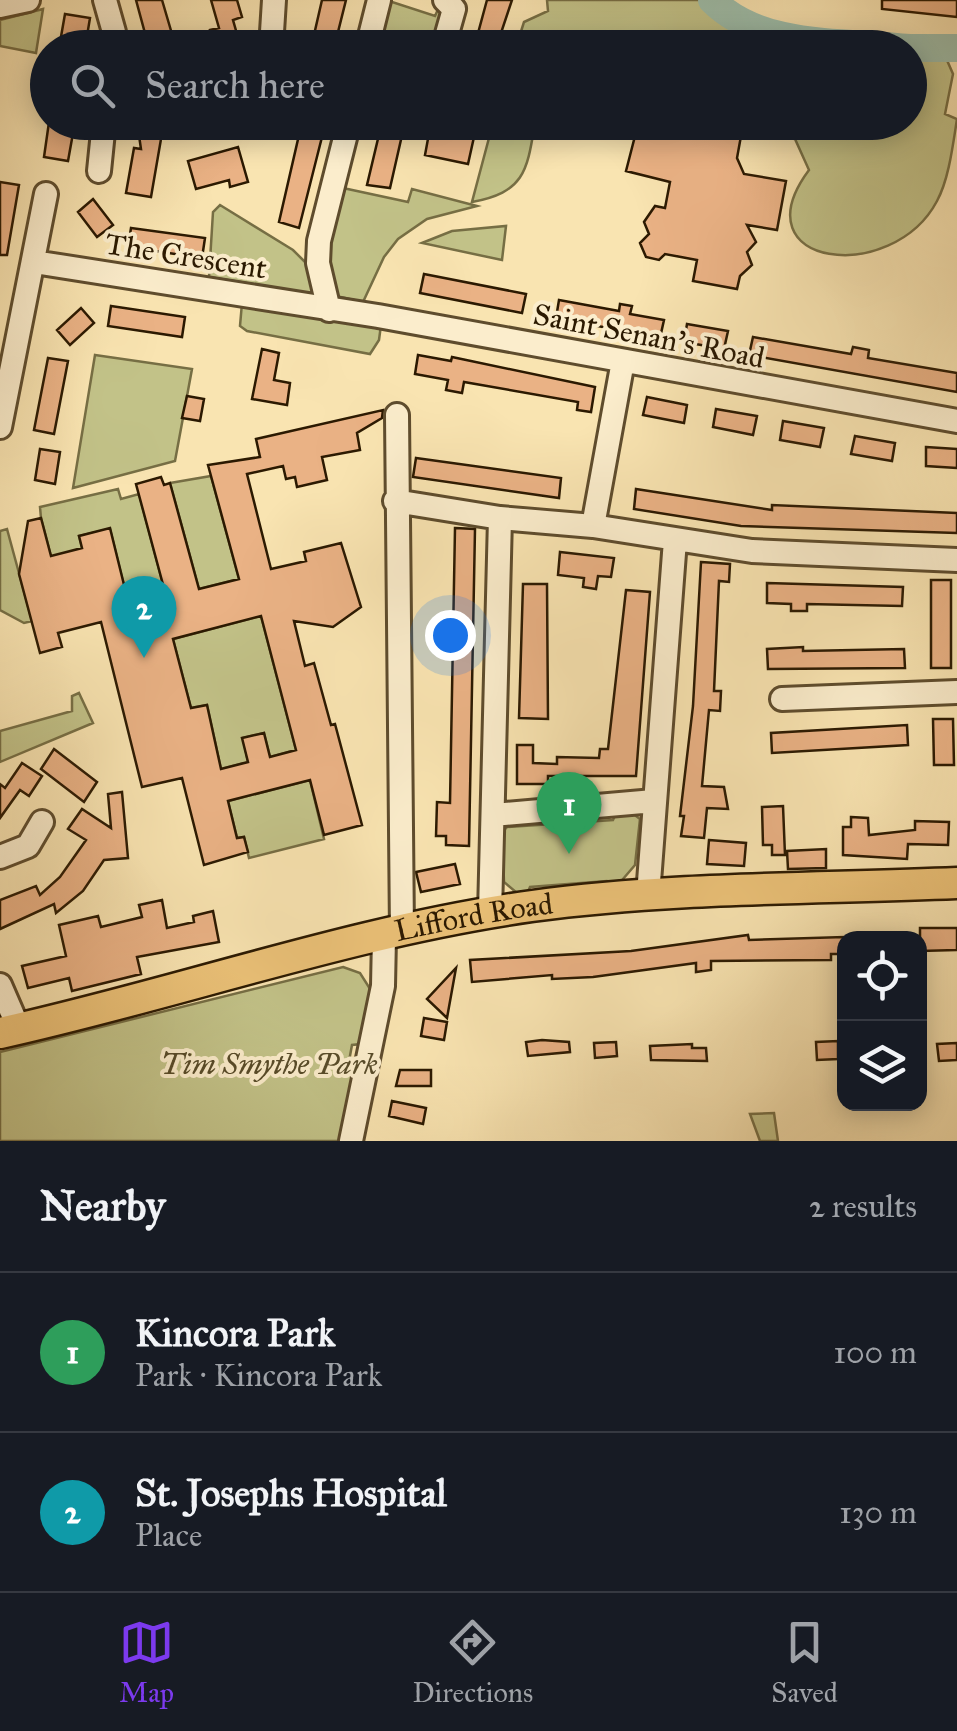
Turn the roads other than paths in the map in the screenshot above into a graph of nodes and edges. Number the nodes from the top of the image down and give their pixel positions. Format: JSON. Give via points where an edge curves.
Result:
{"nodes":[{"id":1,"x":28,"y":0,"type":"edge"},
{"id":2,"x":105,"y":0,"type":"edge"},
{"id":3,"x":274,"y":0,"type":"edge"},
{"id":4,"x":379,"y":0,"type":"edge"},
{"id":5,"x":446,"y":0,"type":"edge"},
{"id":6,"x":0,"y":6,"type":"edge"},
{"id":7,"x":113,"y":30,"type":"edge"},
{"id":8,"x":272,"y":30,"type":"edge"},
{"id":9,"x":372,"y":30,"type":"edge"},
{"id":10,"x":448,"y":30,"type":"edge"},
{"id":11,"x":102,"y":140,"type":"edge"},
{"id":12,"x":344,"y":140,"type":"edge"},
{"id":13,"x":99,"y":171,"type":"dead end"},
{"id":14,"x":46,"y":194,"type":"dead end"},
{"id":15,"x":34,"y":262,"type":"junction"},
{"id":16,"x":329,"y":310,"type":"junction"},
{"id":17,"x":623,"y":361,"type":"junction"},
{"id":18,"x":397,"y":416,"type":"dead end"},
{"id":19,"x":957,"y":421,"type":"edge"},
{"id":20,"x":0,"y":427,"type":"edge"},
{"id":21,"x":395,"y":501,"type":"junction"},
{"id":22,"x":500,"y":518,"type":"junction"},
{"id":23,"x":593,"y":526,"type":"junction"},
{"id":24,"x":675,"y":540,"type":"junction"},
{"id":25,"x":957,"y":560,"type":"edge"},
{"id":26,"x":957,"y":692,"type":"edge"},
{"id":27,"x":782,"y":699,"type":"dead end"},
{"id":28,"x":654,"y":801,"type":"junction"},
{"id":29,"x":493,"y":815,"type":"junction"},
{"id":30,"x":42,"y":822,"type":"dead end"},
{"id":31,"x":0,"y":857,"type":"edge"},
{"id":32,"x":957,"y":883,"type":"edge"},
{"id":33,"x":648,"y":895,"type":"junction"},
{"id":34,"x":490,"y":913,"type":"junction"},
{"id":35,"x":393,"y":935,"type":"junction"},
{"id":36,"x":0,"y":985,"type":"edge"},
{"id":37,"x":9,"y":1031,"type":"edge"},
{"id":38,"x":352,"y":1141,"type":"edge"}],
"edges":[{"from":1,"to":6,"type":"street"},
{"from":2,"to":7,"type":"street"},
{"from":3,"to":8,"type":"street"},
{"from":4,"to":9,"type":"street"},
{"from":5,"to":10,"type":"street","via":[[454,9]]},
{"from":11,"to":13,"type":"street"},
{"from":12,"to":16,"type":"street","via":[[319,240]]},
{"from":14,"to":15,"type":"street"},
{"from":15,"to":16,"type":"street","name":"The Crescent"},
{"from":15,"to":20,"type":"street"},
{"from":16,"to":17,"type":"street","name":"Saint Senan's Road"},
{"from":17,"to":19,"type":"street","name":"Saint Senan's Road"},
{"from":17,"to":23,"type":"street"},
{"from":18,"to":21,"type":"street"},
{"from":21,"to":22,"type":"street"},
{"from":21,"to":35,"type":"street"},
{"from":22,"to":23,"type":"street"},
{"from":22,"to":29,"type":"street"},
{"from":23,"to":24,"type":"street"},
{"from":24,"to":25,"type":"street","via":[[752,551]]},
{"from":24,"to":28,"type":"street"},
{"from":26,"to":27,"type":"street"},
{"from":28,"to":29,"type":"street"},
{"from":28,"to":33,"type":"street"},
{"from":29,"to":34,"type":"street"},
{"from":30,"to":31,"type":"street","via":[[28,846]]},
{"from":32,"to":33,"type":"main road","name":"Lifford Road"},
{"from":33,"to":34,"type":"main road","name":"Lifford Road"},
{"from":34,"to":35,"type":"main road","name":"Lifford Road"},
{"from":35,"to":37,"type":"main road","name":"Lifford Road"},
{"from":35,"to":38,"type":"street"},
{"from":36,"to":37,"type":"street"}]}
